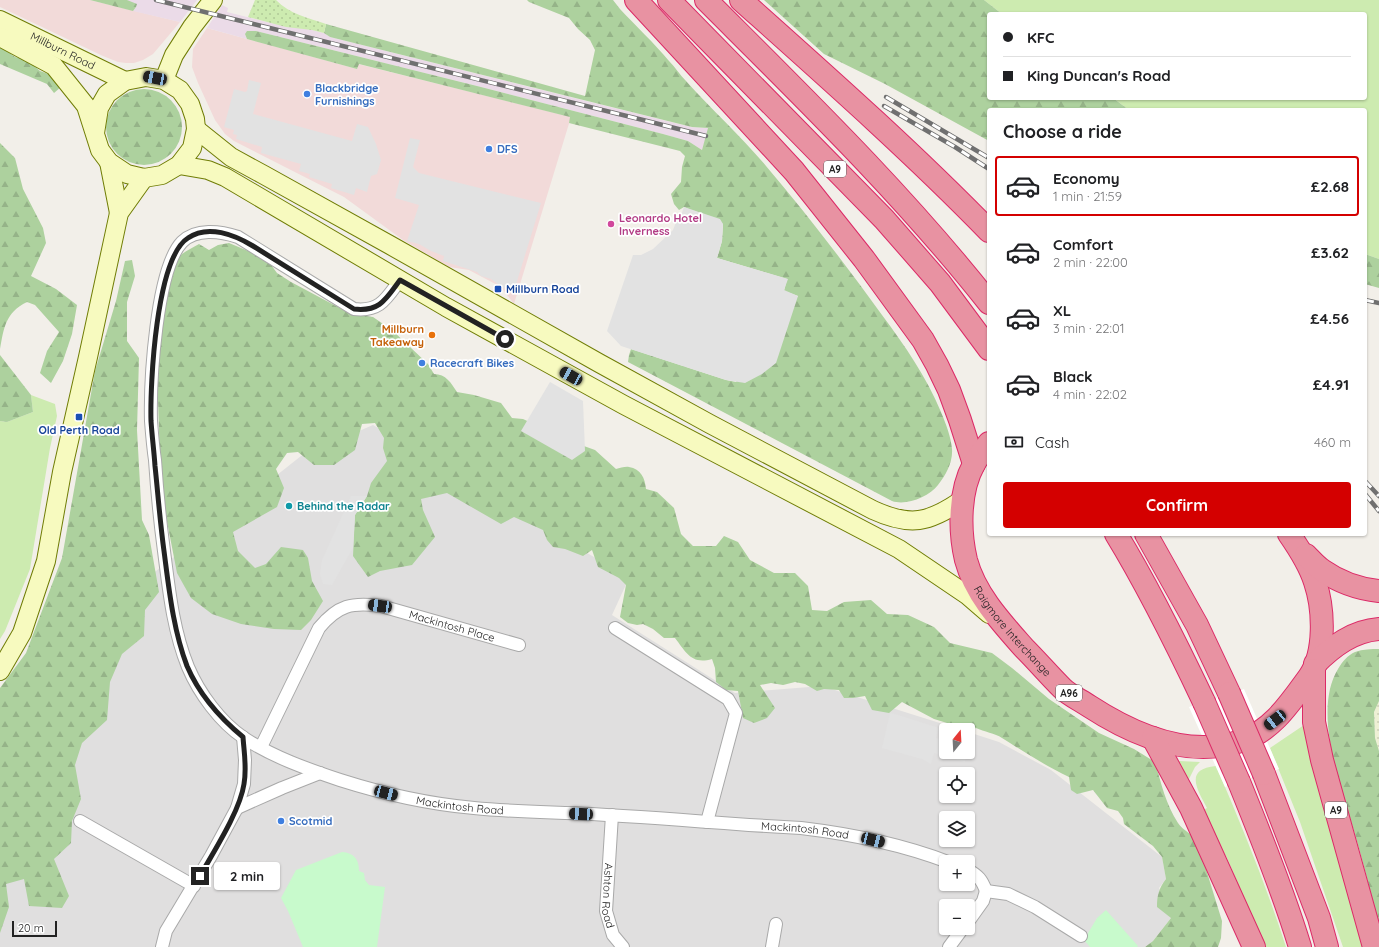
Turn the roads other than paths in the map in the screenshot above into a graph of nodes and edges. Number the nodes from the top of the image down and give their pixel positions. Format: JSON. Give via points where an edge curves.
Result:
{"nodes":[{"id":1,"x":213,"y":0,"type":"edge"},
{"id":2,"x":636,"y":0,"type":"edge"},
{"id":3,"x":669,"y":0,"type":"edge"},
{"id":4,"x":706,"y":0,"type":"edge"},
{"id":5,"x":741,"y":0,"type":"edge"},
{"id":6,"x":0,"y":20,"type":"edge"},
{"id":7,"x":0,"y":37,"type":"edge"},
{"id":8,"x":164,"y":80,"type":"junction"},
{"id":9,"x":125,"y":81,"type":"junction"},
{"id":10,"x":196,"y":129,"type":"junction"},
{"id":11,"x":95,"y":133,"type":"junction"},
{"id":12,"x":109,"y":162,"type":"junction"},
{"id":13,"x":179,"y":165,"type":"junction"},
{"id":14,"x":144,"y":178,"type":"junction"},
{"id":15,"x":119,"y":213,"type":"junction"},
{"id":16,"x":348,"y":221,"type":"junction"},
{"id":17,"x":987,"y":229,"type":"edge"},
{"id":18,"x":400,"y":280,"type":"junction"},
{"id":19,"x":987,"y":301,"type":"edge"},
{"id":20,"x":987,"y":346,"type":"edge"},
{"id":21,"x":987,"y":446,"type":"edge"},
{"id":22,"x":974,"y":464,"type":"junction"},
{"id":23,"x":962,"y":500,"type":"junction"},
{"id":24,"x":1117,"y":536,"type":"edge"},
{"id":25,"x":1147,"y":536,"type":"edge"},
{"id":26,"x":1293,"y":540,"type":"edge"},
{"id":27,"x":1379,"y":591,"type":"edge"},
{"id":28,"x":1002,"y":624,"type":"junction"},
{"id":29,"x":615,"y":628,"type":"dead end"},
{"id":30,"x":1379,"y":629,"type":"edge"},
{"id":31,"x":519,"y":645,"type":"dead end"},
{"id":32,"x":1314,"y":667,"type":"junction"},
{"id":33,"x":0,"y":670,"type":"edge"},
{"id":34,"x":243,"y":737,"type":"junction"},
{"id":35,"x":1153,"y":738,"type":"junction"},
{"id":36,"x":261,"y":747,"type":"junction"},
{"id":37,"x":320,"y":773,"type":"junction"},
{"id":38,"x":237,"y":808,"type":"junction"},
{"id":39,"x":612,"y":815,"type":"junction"},
{"id":40,"x":80,"y":821,"type":"dead end"},
{"id":41,"x":707,"y":822,"type":"junction"},
{"id":42,"x":939,"y":859,"type":"edge"},
{"id":43,"x":975,"y":874,"type":"edge"},
{"id":44,"x":194,"y":886,"type":"junction"},
{"id":45,"x":986,"y":890,"type":"junction"},
{"id":46,"x":975,"y":913,"type":"edge"},
{"id":47,"x":776,"y":924,"type":"dead end"},
{"id":48,"x":958,"y":935,"type":"edge"},
{"id":49,"x":1081,"y":936,"type":"dead end"},
{"id":50,"x":162,"y":947,"type":"edge"},
{"id":51,"x":623,"y":947,"type":"edge"},
{"id":52,"x":772,"y":947,"type":"edge"},
{"id":53,"x":949,"y":947,"type":"edge"},
{"id":54,"x":1254,"y":947,"type":"edge"},
{"id":55,"x":1300,"y":947,"type":"edge"},
{"id":56,"x":1327,"y":947,"type":"edge"},
{"id":57,"x":1374,"y":947,"type":"edge"}],
"edges":[{"from":1,"to":8,"type":"main road","via":[[174,55]]},
{"from":2,"to":22,"type":"highway","via":[[794,171],[869,265],[923,340],[937,365],[949,390]]},
{"from":3,"to":20,"type":"highway","number":"A9","via":[[884,219],[940,283]]},
{"from":4,"to":19,"type":"highway","number":"A9","via":[[827,120],[907,205]]},
{"from":5,"to":17,"type":"highway","via":[[920,163]]},
{"from":6,"to":9,"type":"main road","name":"Millburn Road"},
{"from":7,"to":11,"type":"main road","name":"Millburn Road","via":[[54,66],[86,106]]},
{"from":8,"to":9,"type":"main road","via":[[146,77]]},
{"from":8,"to":10,"type":"main road","via":[[180,90],[190,104]]},
{"from":9,"to":11,"type":"main road","via":[[107,94],[99,108]]},
{"from":10,"to":13,"type":"main road","via":[[192,148]]},
{"from":10,"to":16,"type":"main road","via":[[232,156]]},
{"from":11,"to":12,"type":"main road","via":[[100,150]]},
{"from":12,"to":14,"type":"main road","via":[[127,174]]},
{"from":12,"to":15,"type":"main road"},
{"from":13,"to":14,"type":"main road","via":[[162,175]]},
{"from":13,"to":18,"type":"main road","via":[[208,170],[225,177]]},
{"from":14,"to":15,"type":"main road"},
{"from":15,"to":33,"type":"main road","via":[[62,472],[46,561],[22,633]]},
{"from":16,"to":18,"type":"main road","via":[[364,244],[401,265],[403,273]]},
{"from":16,"to":23,"type":"main road","via":[[710,424],[878,512],[898,520],[926,519]]},
{"from":18,"to":28,"type":"main road","via":[[624,405],[899,549],[967,595]]},
{"from":18,"to":34,"type":"street","name":"Mackintosh Road","via":[[382,303],[371,309],[354,309],[238,237],[223,232],[194,234],[181,244],[169,266],[155,346],[151,421],[169,588],[175,624],[188,666],[215,710]]},
{"from":21,"to":22,"type":"highway","name":"Raigmore Interchange","number":"A96"},
{"from":22,"to":23,"type":"highway","name":"Raigmore Interchange","number":"A96"},
{"from":23,"to":28,"type":"highway","name":"Raigmore Interchange","number":"A96","via":[[962,536],[967,562],[978,589]]},
{"from":24,"to":55,"type":"highway","bridge":true,"via":[[1173,637],[1204,702],[1239,782]]},
{"from":25,"to":56,"type":"highway","bridge":true,"via":[[1197,625],[1229,693],[1264,774],[1319,918]]},
{"from":26,"to":27,"type":"highway","number":"A96","via":[[1322,570],[1340,581]]},
{"from":26,"to":32,"type":"highway","number":"A96","via":[[1315,581],[1320,605],[1320,648]]},
{"from":28,"to":35,"type":"highway","name":"Raigmore Interchange","number":"A96","via":[[1063,689],[1112,721]]},
{"from":29,"to":41,"type":"street","via":[[728,699],[736,713]]},
{"from":30,"to":32,"type":"highway","number":"A96","via":[[1350,637],[1329,650]]},
{"from":31,"to":36,"type":"street","name":"Mackintosh Place","via":[[380,606],[352,605],[338,610],[327,618],[320,628]]},
{"from":32,"to":35,"type":"highway","name":"Raigmore Interchange","number":"A96","via":[[1289,705],[1275,720],[1262,731],[1242,741],[1226,745],[1192,747]]},
{"from":32,"to":57,"type":"highway","number":"A9","via":[[1316,731],[1322,760]]},
{"from":34,"to":36,"type":"street","name":"Mackintosh Road"},
{"from":34,"to":38,"type":"street","via":[[244,784]]},
{"from":35,"to":54,"type":"highway","via":[[1190,808]]},
{"from":36,"to":37,"type":"street","name":"Mackintosh Road"},
{"from":37,"to":38,"type":"street"},
{"from":37,"to":39,"type":"street","name":"Mackintosh Road","via":[[356,785],[418,800],[473,808]]},
{"from":38,"to":44,"type":"street"},
{"from":39,"to":41,"type":"street","name":"Mackintosh Road"},
{"from":39,"to":51,"type":"street","name":"Ashton Road","via":[[606,912],[613,935]]},
{"from":40,"to":44,"type":"street"},
{"from":41,"to":42,"type":"street","name":"Mackintosh Road","via":[[836,833]]},
{"from":43,"to":45,"type":"street","via":[[982,880]]},
{"from":44,"to":50,"type":"street","via":[[166,931]]},
{"from":45,"to":46,"type":"street","via":[[984,901]]},
{"from":45,"to":49,"type":"street","via":[[1008,894],[1035,907]]},
{"from":47,"to":52,"type":"street"},
{"from":48,"to":53,"type":"street"}]}
